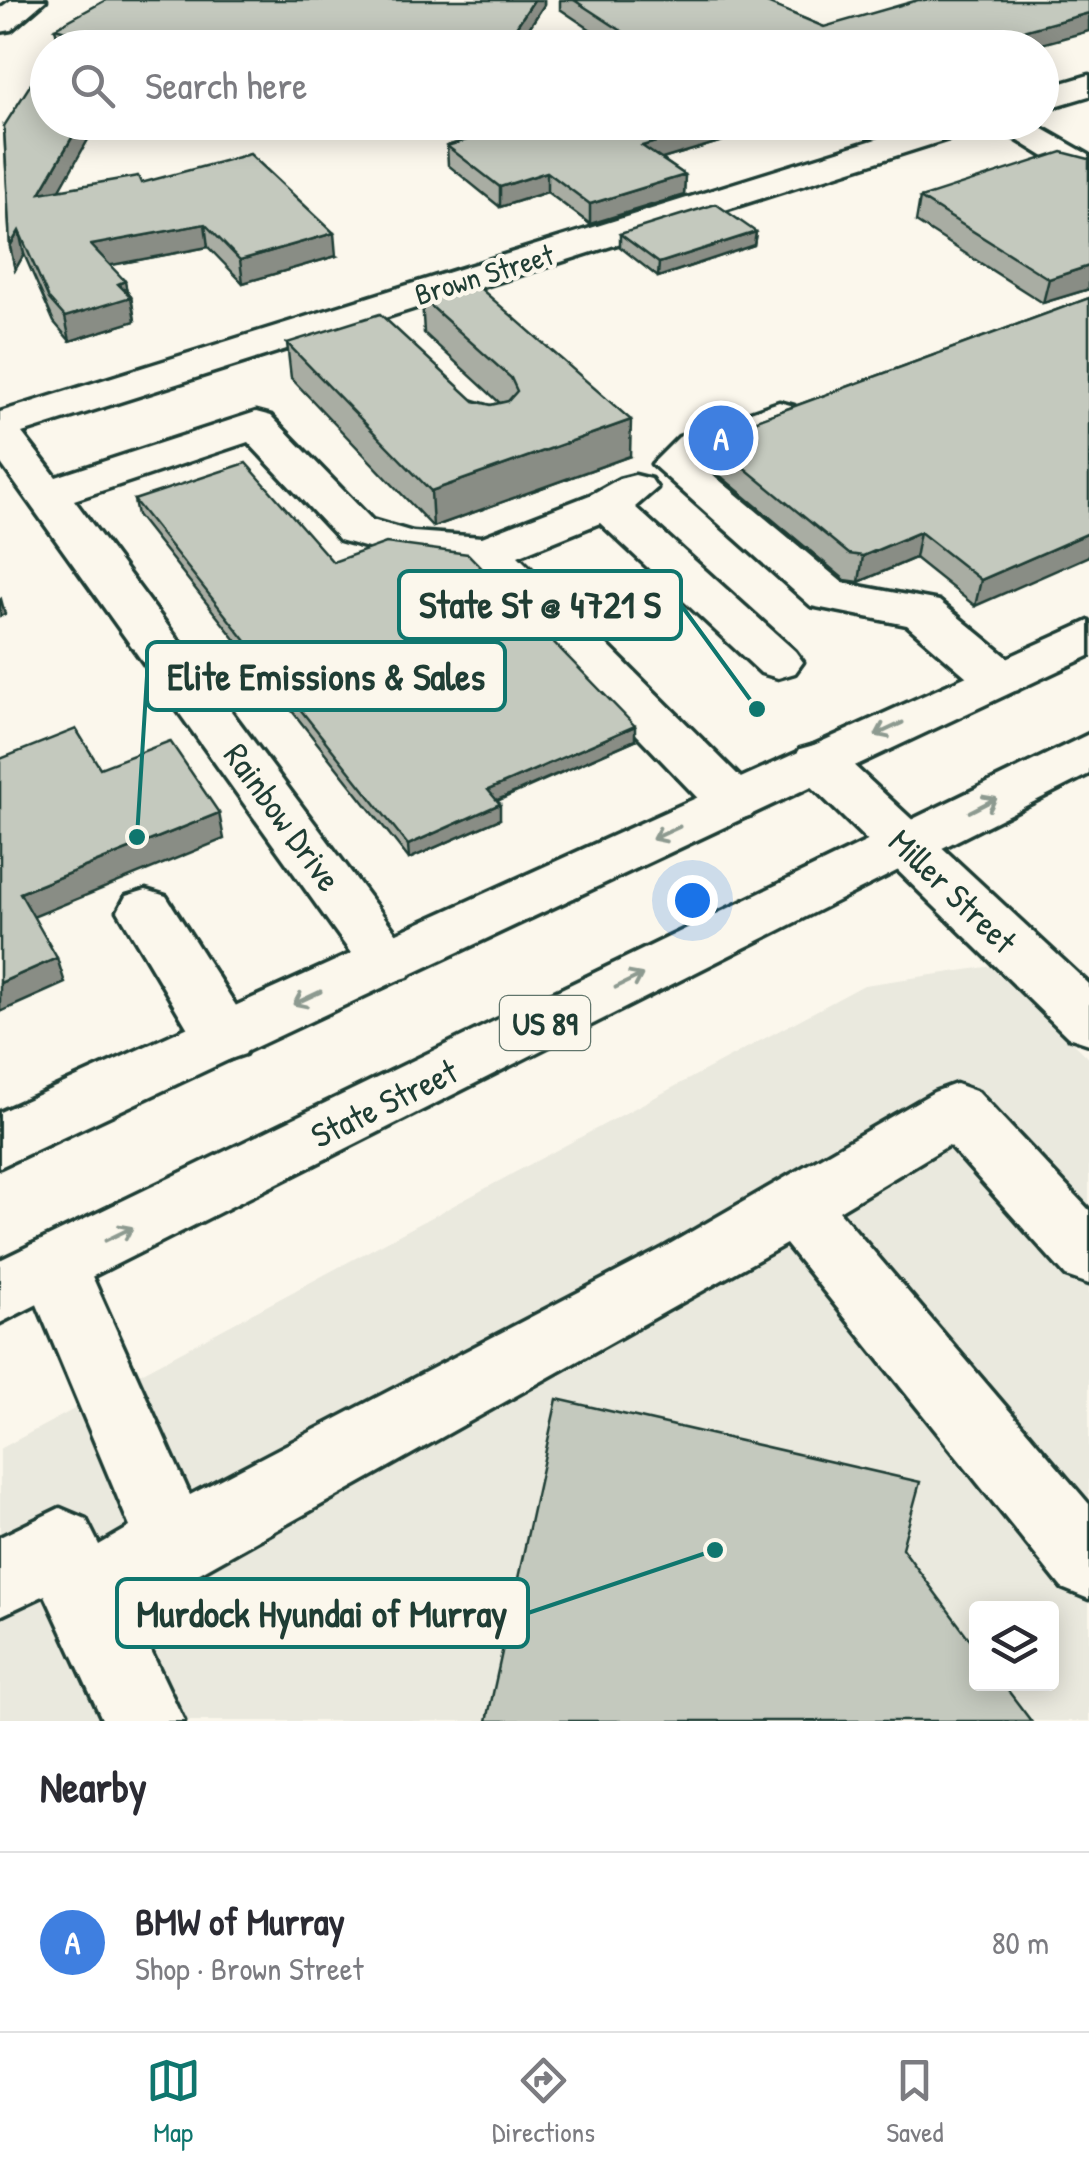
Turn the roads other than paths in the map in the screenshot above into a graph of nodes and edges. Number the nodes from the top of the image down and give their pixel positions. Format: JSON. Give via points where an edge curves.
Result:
{"nodes":[{"id":1,"x":31,"y":0,"type":"edge"},
{"id":2,"x":0,"y":23,"type":"edge"},
{"id":3,"x":1089,"y":84,"type":"edge"},
{"id":4,"x":1059,"y":94,"type":"edge"},
{"id":5,"x":911,"y":140,"type":"edge"},
{"id":6,"x":1040,"y":140,"type":"edge"},
{"id":7,"x":1084,"y":163,"type":"edge"},
{"id":8,"x":370,"y":310,"type":"junction"},
{"id":9,"x":401,"y":339,"type":"edge"},
{"id":10,"x":820,"y":400,"type":"edge"},
{"id":11,"x":0,"y":429,"type":"edge"},
{"id":12,"x":674,"y":464,"type":"junction"},
{"id":13,"x":46,"y":495,"type":"junction"},
{"id":14,"x":606,"y":505,"type":"junction"},
{"id":15,"x":486,"y":552,"type":"junction"},
{"id":16,"x":1089,"y":638,"type":"edge"},
{"id":17,"x":778,"y":662,"type":"dead end"},
{"id":18,"x":1000,"y":678,"type":"junction"},
{"id":19,"x":1089,"y":752,"type":"edge"},
{"id":20,"x":818,"y":762,"type":"junction"},
{"id":21,"x":733,"y":802,"type":"junction"},
{"id":22,"x":905,"y":845,"type":"junction"},
{"id":23,"x":146,"y":911,"type":"dead end"},
{"id":24,"x":388,"y":961,"type":"junction"},
{"id":25,"x":1068,"y":968,"type":"edge"},
{"id":26,"x":1089,"y":1020,"type":"edge"},
{"id":27,"x":224,"y":1037,"type":"junction"},
{"id":28,"x":0,"y":1141,"type":"edge"},
{"id":29,"x":794,"y":1205,"type":"junction"},
{"id":30,"x":1089,"y":1255,"type":"edge"},
{"id":31,"x":27,"y":1280,"type":"edge"},
{"id":32,"x":174,"y":1543,"type":"junction"},
{"id":33,"x":1089,"y":1562,"type":"edge"},
{"id":34,"x":0,"y":1578,"type":"edge"},
{"id":35,"x":87,"y":1595,"type":"junction"},
{"id":36,"x":144,"y":1721,"type":"edge"}],
"edges":[{"from":1,"to":2,"type":"street"},
{"from":3,"to":4,"type":"street"},
{"from":5,"to":8,"type":"street","name":"Brown Street"},
{"from":6,"to":7,"type":"street"},
{"from":8,"to":9,"type":"street"},
{"from":8,"to":11,"type":"street","name":"Brown Street"},
{"from":10,"to":12,"type":"street","via":[[694,446]]},
{"from":11,"to":13,"type":"street","name":"Rainbow Drive"},
{"from":12,"to":14,"type":"street"},
{"from":12,"to":18,"type":"street","via":[[828,596],[922,612]]},
{"from":13,"to":15,"type":"street","via":[[256,425],[356,530],[410,546]]},
{"from":13,"to":24,"type":"street","name":"Rainbow Drive"},
{"from":14,"to":15,"type":"street"},
{"from":14,"to":17,"type":"street"},
{"from":15,"to":21,"type":"street"},
{"from":16,"to":18,"type":"street"},
{"from":18,"to":20,"type":"street","one_way":true},
{"from":22,"to":19,"type":"street","name":"State Street","number":"US 89","one_way":true},
{"from":20,"to":21,"type":"street"},
{"from":20,"to":22,"type":"street","name":"Miller Street"},
{"from":21,"to":24,"type":"street","one_way":true},
{"from":22,"to":25,"type":"street","name":"Miller Street"},
{"from":31,"to":22,"type":"street","name":"State Street","number":"US 89","one_way":true},
{"from":23,"to":27,"type":"street"},
{"from":24,"to":27,"type":"street","one_way":true},
{"from":25,"to":26,"type":"street","name":"Miller Street"},
{"from":27,"to":28,"type":"street"},
{"from":29,"to":30,"type":"street","via":[[956,1110]]},
{"from":29,"to":32,"type":"street"},
{"from":29,"to":33,"type":"street"},
{"from":31,"to":32,"type":"street"},
{"from":32,"to":35,"type":"street"},
{"from":34,"to":35,"type":"street","via":[[60,1545]]},
{"from":35,"to":36,"type":"street"}]}
